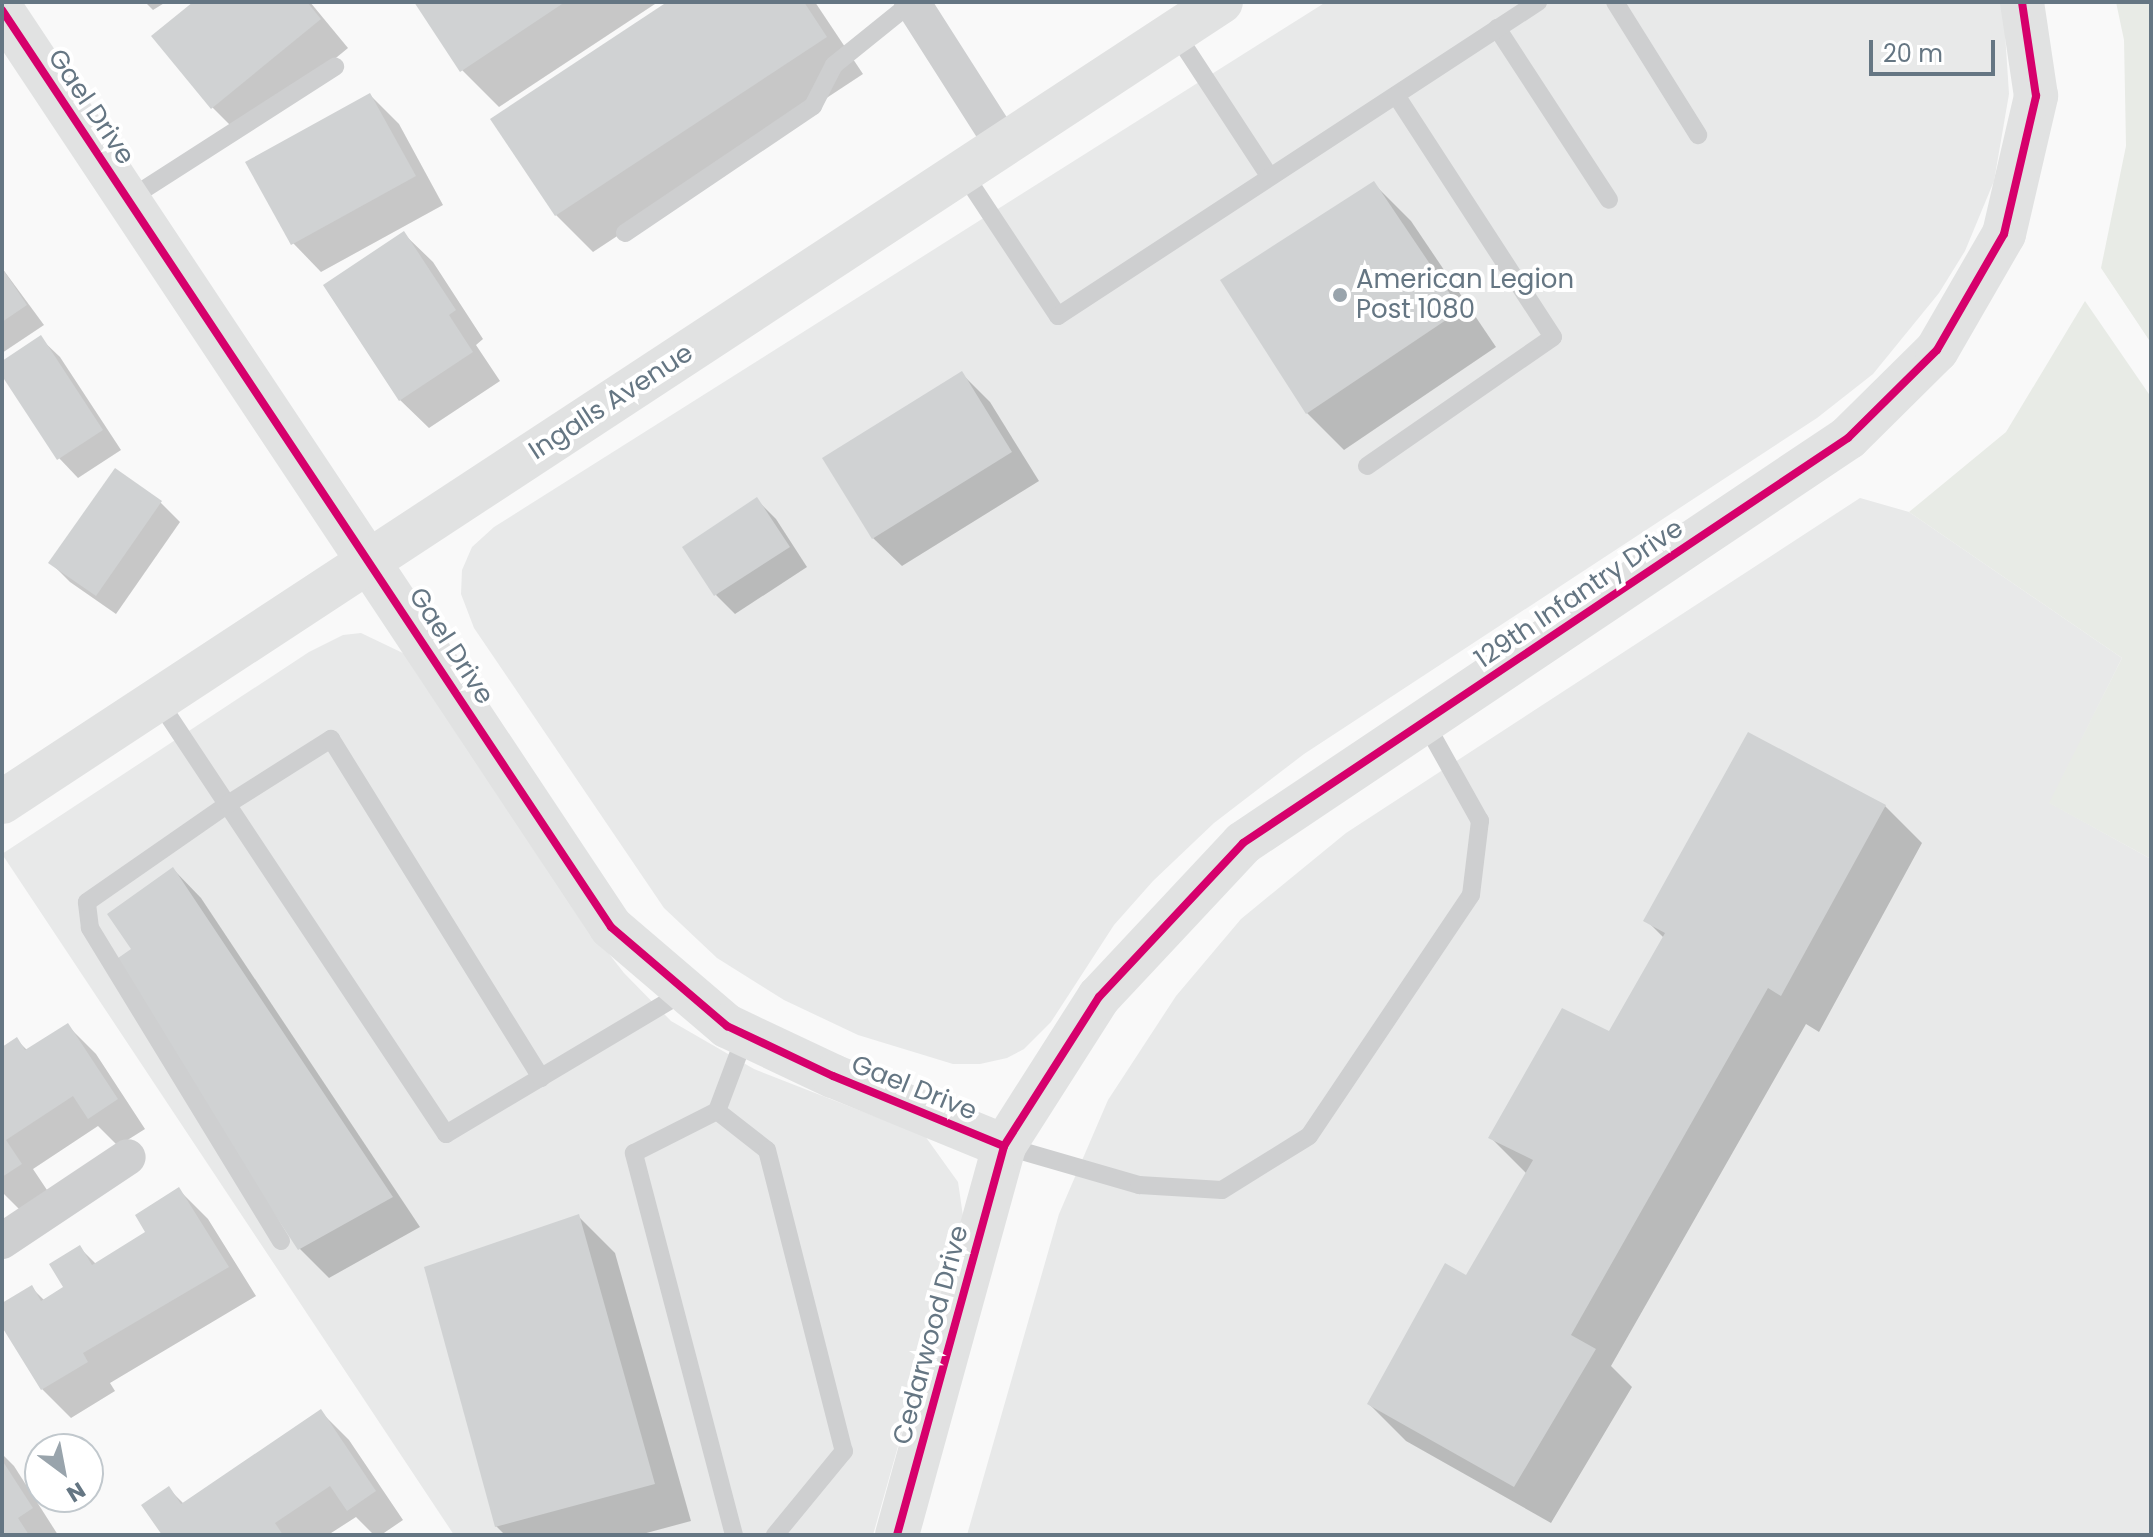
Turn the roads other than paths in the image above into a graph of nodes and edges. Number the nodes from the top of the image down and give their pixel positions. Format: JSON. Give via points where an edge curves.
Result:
{"nodes":[{"id":1,"x":912,"y":2,"type":"edge"},
{"id":2,"x":1221,"y":2,"type":"edge"},
{"id":3,"x":1538,"y":2,"type":"edge"},
{"id":4,"x":1615,"y":2,"type":"edge"},
{"id":5,"x":2022,"y":2,"type":"edge"},
{"id":6,"x":2,"y":10,"type":"edge"},
{"id":7,"x":1497,"y":28,"type":"junction"},
{"id":8,"x":1175,"y":32,"type":"junction"},
{"id":9,"x":335,"y":67,"type":"dead end"},
{"id":10,"x":1396,"y":95,"type":"junction"},
{"id":11,"x":1698,"y":135,"type":"dead end"},
{"id":12,"x":1003,"y":145,"type":"junction"},
{"id":13,"x":962,"y":171,"type":"junction"},
{"id":14,"x":1270,"y":177,"type":"junction"},
{"id":15,"x":129,"y":199,"type":"junction"},
{"id":16,"x":1609,"y":200,"type":"dead end"},
{"id":17,"x":625,"y":233,"type":"dead end"},
{"id":18,"x":1367,"y":466,"type":"dead end"},
{"id":19,"x":371,"y":560,"type":"junction"},
{"id":20,"x":158,"y":700,"type":"junction"},
{"id":21,"x":1424,"y":721,"type":"junction"},
{"id":22,"x":2,"y":802,"type":"edge"},
{"id":23,"x":228,"y":804,"type":"junction"},
{"id":24,"x":686,"y":991,"type":"junction"},
{"id":25,"x":746,"y":1034,"type":"junction"},
{"id":26,"x":541,"y":1078,"type":"junction"},
{"id":27,"x":717,"y":1111,"type":"junction"},
{"id":28,"x":1004,"y":1146,"type":"junction"},
{"id":29,"x":128,"y":1157,"type":"dead end"},
{"id":30,"x":2,"y":1241,"type":"edge"},
{"id":31,"x":281,"y":1241,"type":"dead end"},
{"id":32,"x":734,"y":1535,"type":"edge"},
{"id":33,"x":775,"y":1535,"type":"edge"},
{"id":34,"x":897,"y":1535,"type":"edge"}],
"edges":[{"from":1,"to":12,"type":"street"},
{"from":1,"to":17,"type":"lane","via":[[834,65],[813,106]]},
{"from":2,"to":8,"type":"street","name":"Ingalls Avenue"},
{"from":3,"to":7,"type":"lane"},
{"from":4,"to":11,"type":"lane"},
{"from":5,"to":21,"type":"street","name":"129th Infantry Drive","via":[[2036,96],[2004,234],[1937,350],[1848,438]]},
{"from":6,"to":15,"type":"street","name":"Gael Drive"},
{"from":7,"to":10,"type":"lane"},
{"from":7,"to":16,"type":"lane"},
{"from":8,"to":12,"type":"street","name":"Ingalls Avenue"},
{"from":8,"to":14,"type":"lane"},
{"from":9,"to":15,"type":"lane"},
{"from":10,"to":14,"type":"lane"},
{"from":10,"to":18,"type":"lane","via":[[1553,337]]},
{"from":12,"to":13,"type":"street","name":"Ingalls Avenue"},
{"from":13,"to":14,"type":"lane","via":[[1058,316]]},
{"from":13,"to":19,"type":"street","name":"Ingalls Avenue"},
{"from":15,"to":19,"type":"street","name":"Gael Drive"},
{"from":19,"to":20,"type":"street","name":"Ingalls Avenue"},
{"from":19,"to":24,"type":"street","name":"Gael Drive","via":[[611,927]]},
{"from":20,"to":22,"type":"street","name":"Ingalls Avenue"},
{"from":20,"to":23,"type":"lane"},
{"from":21,"to":28,"type":"street","name":"129th Infantry Drive","via":[[1243,843],[1099,997]]},
{"from":21,"to":28,"type":"lane","via":[[1480,821],[1471,895],[1309,1136],[1222,1190],[1139,1185]]},
{"from":23,"to":26,"type":"lane","via":[[446,1134]]},
{"from":23,"to":26,"type":"lane","via":[[331,739]]},
{"from":23,"to":31,"type":"lane","via":[[87,902],[90,928]]},
{"from":24,"to":25,"type":"street","name":"Gael Drive","via":[[727,1026]]},
{"from":24,"to":26,"type":"lane"},
{"from":25,"to":27,"type":"lane"},
{"from":25,"to":28,"type":"street","name":"Gael Drive"},
{"from":27,"to":32,"type":"lane","via":[[634,1153]]},
{"from":27,"to":33,"type":"lane","via":[[767,1150],[844,1451]]},
{"from":28,"to":34,"type":"street","name":"Cedarwood Drive"},
{"from":29,"to":30,"type":"street"}]}
